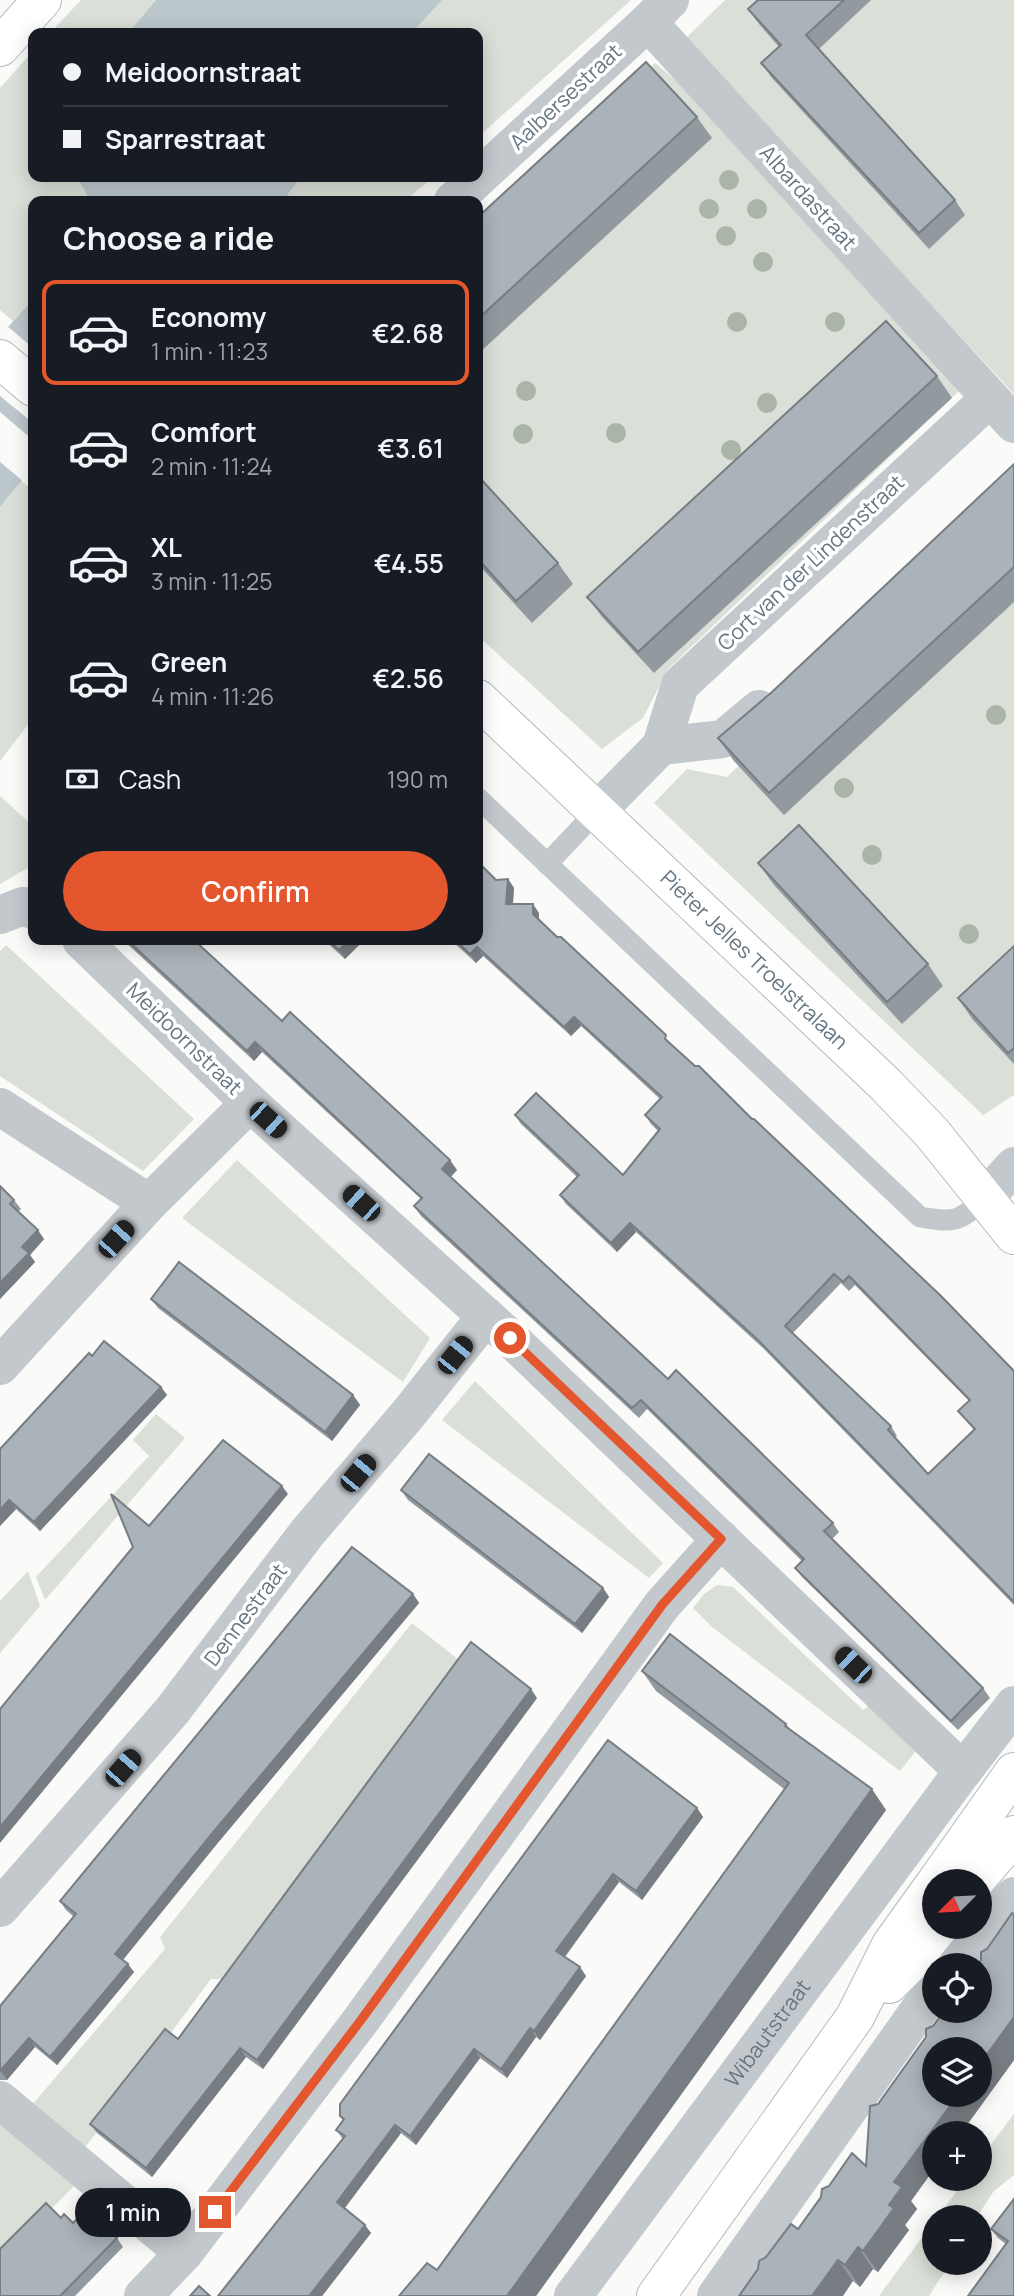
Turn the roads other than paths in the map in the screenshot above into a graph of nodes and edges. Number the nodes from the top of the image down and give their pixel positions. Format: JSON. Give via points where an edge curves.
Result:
{"nodes":[{"id":1,"x":42,"y":0,"type":"edge"},
{"id":2,"x":659,"y":11,"type":"edge"},
{"id":3,"x":0,"y":47,"type":"edge"},
{"id":4,"x":483,"y":173,"type":"edge"},
{"id":5,"x":474,"y":182,"type":"edge"},
{"id":6,"x":458,"y":196,"type":"edge"},
{"id":7,"x":0,"y":359,"type":"edge"},
{"id":8,"x":28,"y":383,"type":"edge"},
{"id":9,"x":1002,"y":411,"type":"edge"},
{"id":10,"x":782,"y":689,"type":"edge"},
{"id":11,"x":483,"y":704,"type":"edge"},
{"id":12,"x":661,"y":746,"type":"junction"},
{"id":13,"x":483,"y":803,"type":"edge"},
{"id":14,"x":596,"y":812,"type":"junction"},
{"id":15,"x":547,"y":864,"type":"junction"},
{"id":16,"x":28,"y":908,"type":"edge"},
{"id":17,"x":0,"y":915,"type":"edge"},
{"id":18,"x":86,"y":945,"type":"edge"},
{"id":19,"x":250,"y":1103,"type":"junction"},
{"id":20,"x":0,"y":1107,"type":"edge"},
{"id":21,"x":1014,"y":1166,"type":"edge"},
{"id":22,"x":984,"y":1199,"type":"junction"},
{"id":23,"x":149,"y":1203,"type":"junction"},
{"id":24,"x":1014,"y":1235,"type":"edge"},
{"id":25,"x":486,"y":1316,"type":"junction"},
{"id":26,"x":0,"y":1366,"type":"edge"},
{"id":27,"x":721,"y":1539,"type":"junction"},
{"id":28,"x":1014,"y":1705,"type":"edge"},
{"id":29,"x":962,"y":1771,"type":"junction"},
{"id":30,"x":1014,"y":1772,"type":"edge"},
{"id":31,"x":1014,"y":1835,"type":"edge"},
{"id":32,"x":946,"y":1869,"type":"edge"},
{"id":33,"x":985,"y":1869,"type":"edge"},
{"id":34,"x":1014,"y":1896,"type":"edge"},
{"id":35,"x":922,"y":1902,"type":"edge"},
{"id":36,"x":0,"y":1908,"type":"edge"},
{"id":37,"x":992,"y":1915,"type":"edge"},
{"id":38,"x":929,"y":1939,"type":"edge"},
{"id":39,"x":922,"y":2006,"type":"edge"},
{"id":40,"x":855,"y":2017,"type":"junction"},
{"id":41,"x":0,"y":2100,"type":"edge"},
{"id":42,"x":184,"y":2253,"type":"junction"},
{"id":43,"x":143,"y":2296,"type":"edge"},
{"id":44,"x":573,"y":2296,"type":"edge"},
{"id":45,"x":656,"y":2296,"type":"edge"},
{"id":46,"x":716,"y":2296,"type":"edge"}],
"edges":[{"from":1,"to":3,"type":"street"},
{"from":2,"to":4,"type":"street","name":"Aalbersestraat"},
{"from":2,"to":9,"type":"street","name":"Albardastraat"},
{"from":5,"to":6,"type":"street","name":"Aalbersestraat"},
{"from":7,"to":8,"type":"street"},
{"from":9,"to":12,"type":"street","name":"Cort van der Lindenstraat","via":[[680,685]]},
{"from":10,"to":12,"type":"street","via":[[723,739]]},
{"from":11,"to":14,"type":"street","name":"Pieter Jelles Troelstralaan"},
{"from":12,"to":14,"type":"street","name":"Cort van der Lindenstraat"},
{"from":13,"to":15,"type":"lane"},
{"from":14,"to":15,"type":"lane"},
{"from":14,"to":22,"type":"street","name":"Pieter Jelles Troelstralaan","via":[[885,1084],[932,1133]]},
{"from":15,"to":22,"type":"lane","via":[[920,1217],[956,1220]]},
{"from":16,"to":17,"type":"street","via":[[23,906]]},
{"from":18,"to":19,"type":"street","name":"Meidoornstraat"},
{"from":19,"to":23,"type":"street"},
{"from":19,"to":25,"type":"street","name":"Meidoornstraat"},
{"from":20,"to":23,"type":"street"},
{"from":21,"to":22,"type":"street"},
{"from":22,"to":24,"type":"street","name":"Pieter Jelles Troelstralaan"},
{"from":23,"to":26,"type":"street"},
{"from":25,"to":27,"type":"street","name":"Meidoornstraat"},
{"from":25,"to":36,"type":"street","name":"Dennestraat","via":[[307,1533],[172,1712]]},
{"from":27,"to":29,"type":"street","name":"Meidoornstraat"},
{"from":27,"to":42,"type":"street","via":[[662,1605],[361,2020]]},
{"from":28,"to":29,"type":"street"},
{"from":29,"to":44,"type":"street","name":"Wibautstraat"},
{"from":30,"to":32,"type":"street"},
{"from":31,"to":33,"type":"street"},
{"from":34,"to":37,"type":"street"},
{"from":35,"to":40,"type":"street","via":[[891,1945]]},
{"from":38,"to":40,"type":"street"},
{"from":39,"to":46,"type":"street"},
{"from":40,"to":45,"type":"street"},
{"from":41,"to":42,"type":"street"},
{"from":42,"to":43,"type":"street"}]}
